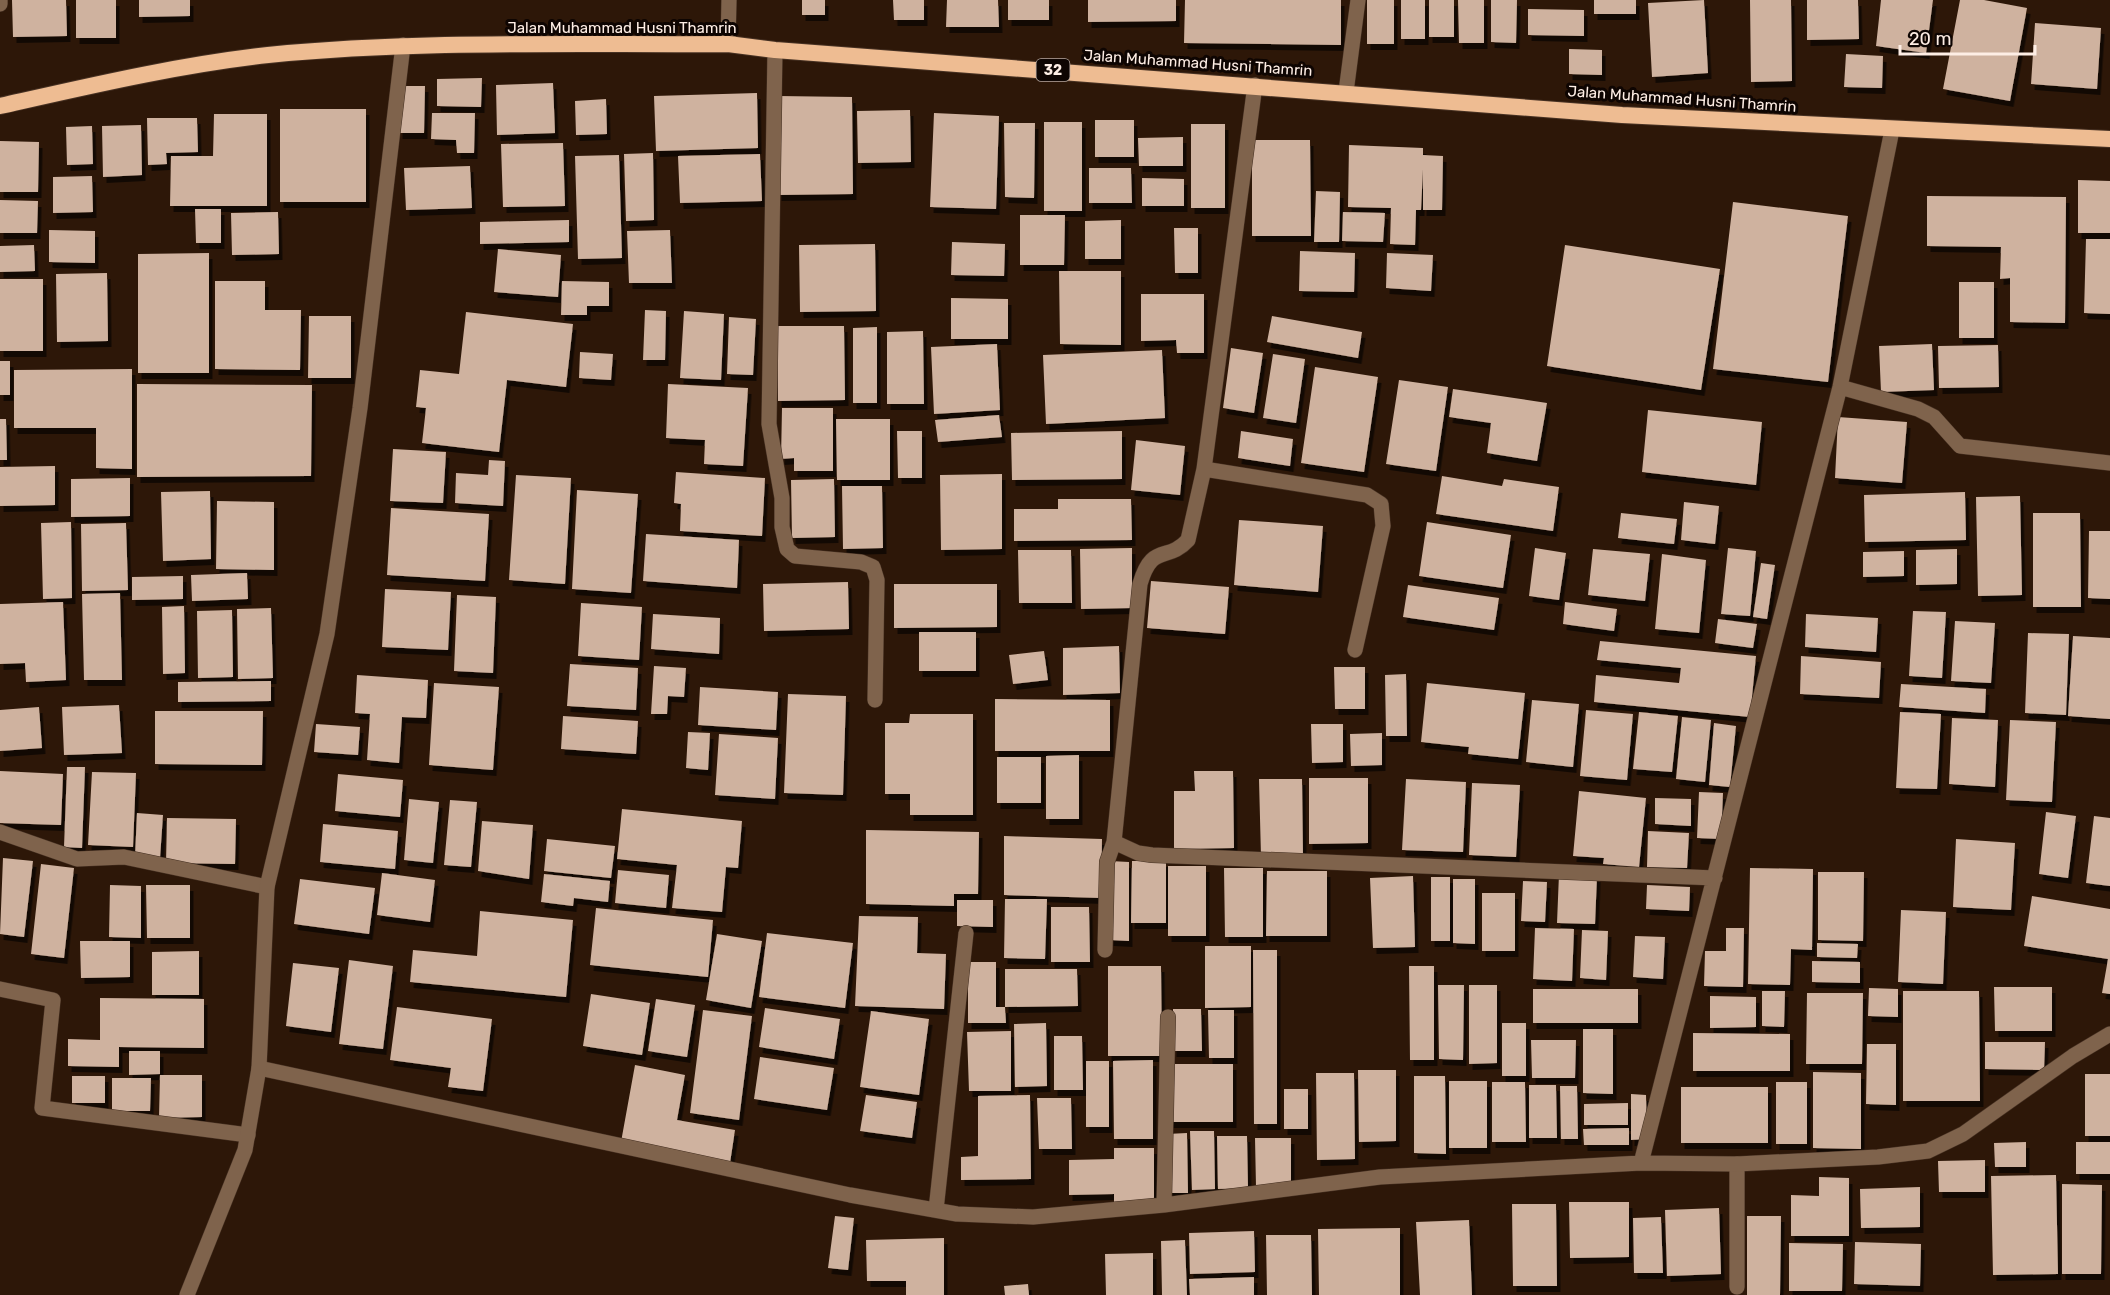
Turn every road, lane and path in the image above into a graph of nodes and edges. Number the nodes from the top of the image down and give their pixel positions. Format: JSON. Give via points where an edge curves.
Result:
{"nodes":[{"id":1,"x":0,"y":0,"type":"edge"},
{"id":2,"x":729,"y":0,"type":"edge"},
{"id":3,"x":1358,"y":0,"type":"edge"},
{"id":4,"x":0,"y":4,"type":"edge"},
{"id":5,"x":728,"y":44,"type":"junction"},
{"id":6,"x":403,"y":45,"type":"junction"},
{"id":7,"x":775,"y":50,"type":"junction"},
{"id":8,"x":1255,"y":85,"type":"junction"},
{"id":9,"x":1346,"y":92,"type":"junction"},
{"id":10,"x":0,"y":106,"type":"edge"},
{"id":11,"x":1892,"y":130,"type":"junction"},
{"id":12,"x":2110,"y":139,"type":"edge"},
{"id":13,"x":1840,"y":387,"type":"junction"},
{"id":14,"x":2110,"y":463,"type":"edge"},
{"id":15,"x":1204,"y":469,"type":"junction"},
{"id":16,"x":1355,"y":650,"type":"dead end"},
{"id":17,"x":875,"y":700,"type":"dead end"},
{"id":18,"x":0,"y":832,"type":"edge"},
{"id":19,"x":1114,"y":842,"type":"junction"},
{"id":20,"x":1715,"y":878,"type":"junction"},
{"id":21,"x":267,"y":887,"type":"junction"},
{"id":22,"x":966,"y":933,"type":"dead end"},
{"id":23,"x":1105,"y":950,"type":"dead end"},
{"id":24,"x":0,"y":989,"type":"edge"},
{"id":25,"x":1168,"y":1017,"type":"dead end"},
{"id":26,"x":2110,"y":1034,"type":"edge"},
{"id":27,"x":259,"y":1068,"type":"junction"},
{"id":28,"x":248,"y":1135,"type":"junction"},
{"id":29,"x":1641,"y":1163,"type":"junction"},
{"id":30,"x":1737,"y":1164,"type":"junction"},
{"id":31,"x":1164,"y":1205,"type":"junction"},
{"id":32,"x":936,"y":1210,"type":"junction"},
{"id":33,"x":1737,"y":1287,"type":"dead end"},
{"id":34,"x":187,"y":1295,"type":"edge"}],
"edges":[{"from":1,"to":4,"type":"street"},
{"from":2,"to":5,"type":"street"},
{"from":3,"to":9,"type":"street"},
{"from":5,"to":6,"type":"highway","name":"Jalan Muhammad Husni Thamrin","number":"32"},
{"from":5,"to":7,"type":"highway","name":"Jalan Muhammad Husni Thamrin","number":"32"},
{"from":6,"to":10,"type":"highway","name":"Jalan Muhammad Husni Thamrin","number":"32","via":[[267,55],[157,71]]},
{"from":6,"to":21,"type":"street","via":[[360,408],[327,634]]},
{"from":7,"to":8,"type":"highway","name":"Jalan Muhammad Husni Thamrin","number":"32"},
{"from":7,"to":17,"type":"street","via":[[769,424],[782,498],[782,527],[788,549],[795,556],[861,562],[873,567],[877,580]]},
{"from":8,"to":9,"type":"highway","name":"Jalan Muhammad Husni Thamrin","number":"32"},
{"from":8,"to":15,"type":"street"},
{"from":9,"to":11,"type":"highway","name":"Jalan Muhammad Husni Thamrin","number":"32","via":[[1622,115]]},
{"from":11,"to":12,"type":"highway","name":"Jalan Muhammad Husni Thamrin","number":"32"},
{"from":11,"to":13,"type":"street"},
{"from":13,"to":14,"type":"street","via":[[1918,409],[1934,417],[1960,446]]},
{"from":13,"to":20,"type":"street"},
{"from":15,"to":16,"type":"street","via":[[1367,495],[1381,504],[1383,526]]},
{"from":15,"to":19,"type":"street","via":[[1188,540],[1182,547],[1160,554],[1145,565],[1140,584]]},
{"from":18,"to":21,"type":"street","via":[[77,859],[124,857]]},
{"from":19,"to":20,"type":"street","via":[[1152,855]]},
{"from":19,"to":23,"type":"street","via":[[1107,862]]},
{"from":20,"to":29,"type":"street"},
{"from":21,"to":27,"type":"street"},
{"from":22,"to":32,"type":"street"},
{"from":24,"to":28,"type":"street","via":[[52,1000],[42,1108]]},
{"from":25,"to":31,"type":"street"},
{"from":26,"to":30,"type":"street","via":[[1963,1134],[1928,1151]]},
{"from":27,"to":28,"type":"street"},
{"from":27,"to":32,"type":"street","via":[[691,1162]]},
{"from":28,"to":34,"type":"street"},
{"from":29,"to":30,"type":"street"},
{"from":29,"to":31,"type":"street","via":[[1380,1177]]},
{"from":30,"to":33,"type":"street"},
{"from":31,"to":32,"type":"street","via":[[1033,1217]]}]}
